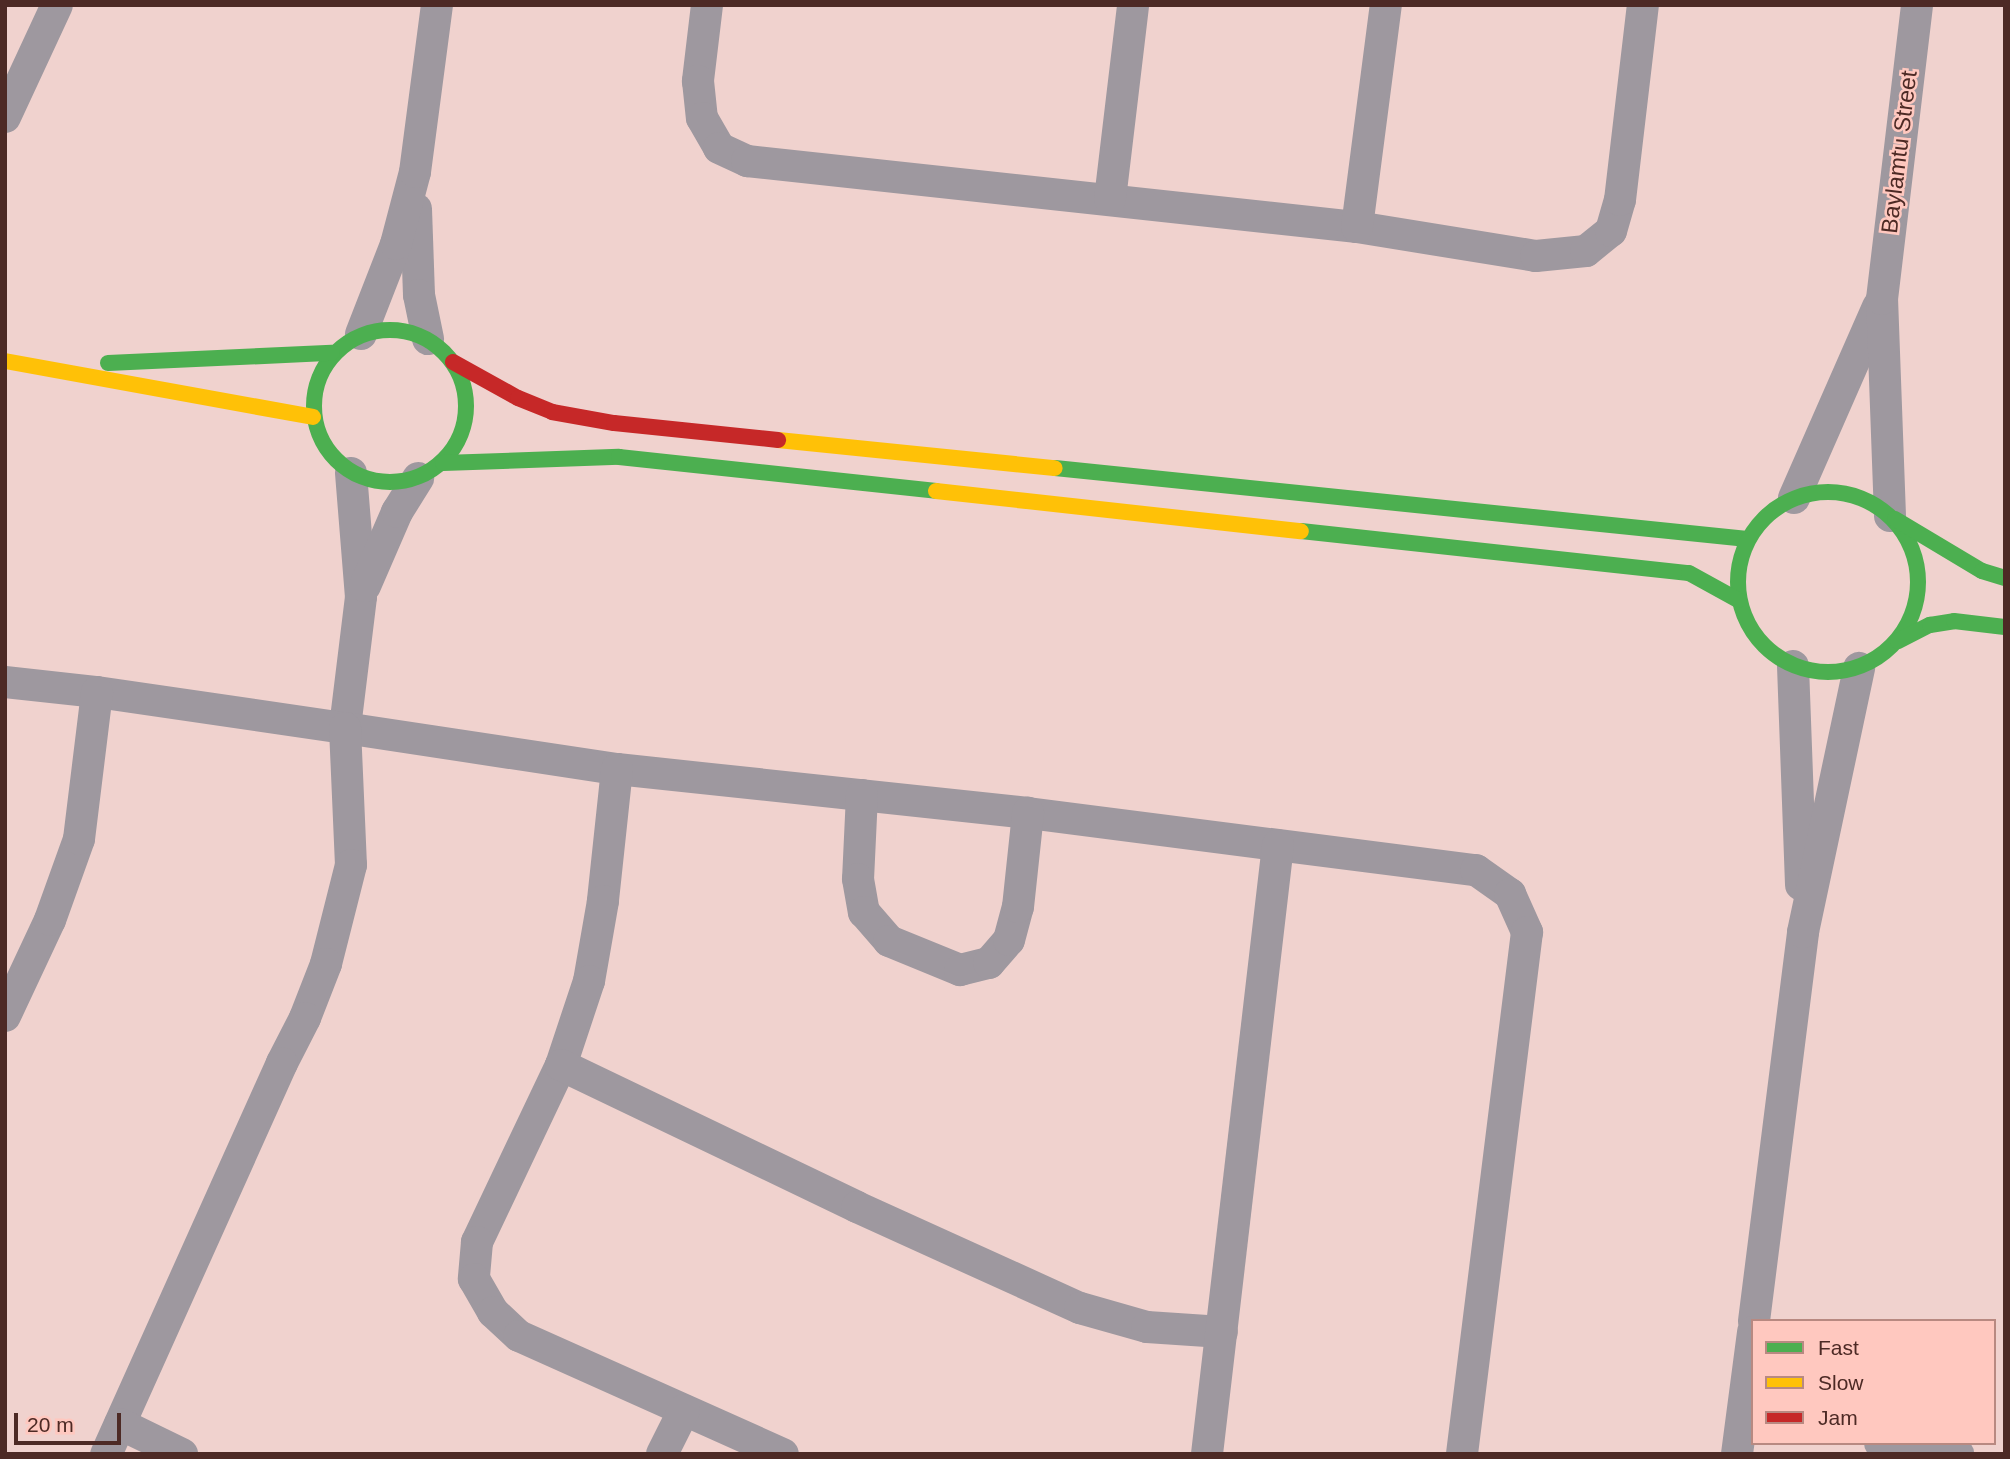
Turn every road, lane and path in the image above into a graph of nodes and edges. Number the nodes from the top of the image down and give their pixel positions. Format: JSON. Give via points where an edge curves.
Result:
{"nodes":[{"id":1,"x":57,"y":5,"type":"edge"},
{"id":2,"x":438,"y":5,"type":"edge"},
{"id":3,"x":706,"y":5,"type":"edge"},
{"id":4,"x":1133,"y":5,"type":"edge"},
{"id":5,"x":1386,"y":5,"type":"edge"},
{"id":6,"x":1643,"y":5,"type":"edge"},
{"id":7,"x":1917,"y":5,"type":"edge"},
{"id":8,"x":5,"y":117,"type":"edge"},
{"id":9,"x":415,"y":172,"type":"junction"},
{"id":10,"x":1110,"y":199,"type":"junction"},
{"id":11,"x":1357,"y":227,"type":"junction"},
{"id":12,"x":1882,"y":299,"type":"junction"},
{"id":13,"x":361,"y":334,"type":"junction"},
{"id":14,"x":428,"y":339,"type":"junction"},
{"id":15,"x":332,"y":353,"type":"junction"},
{"id":16,"x":5,"y":361,"type":"edge"},
{"id":17,"x":453,"y":362,"type":"junction"},
{"id":18,"x":47,"y":366,"type":"junction"},
{"id":19,"x":313,"y":418,"type":"junction"},
{"id":20,"x":430,"y":470,"type":"junction"},
{"id":21,"x":351,"y":473,"type":"junction"},
{"id":22,"x":1794,"y":498,"type":"junction"},
{"id":23,"x":1890,"y":516,"type":"junction"},
{"id":24,"x":1747,"y":539,"type":"junction"},
{"id":25,"x":2005,"y":578,"type":"edge"},
{"id":26,"x":361,"y":597,"type":"junction"},
{"id":27,"x":1738,"y":600,"type":"junction"},
{"id":28,"x":2005,"y":627,"type":"edge"},
{"id":29,"x":1898,"y":641,"type":"junction"},
{"id":30,"x":1793,"y":666,"type":"junction"},
{"id":31,"x":1859,"y":668,"type":"junction"},
{"id":32,"x":5,"y":682,"type":"edge"},
{"id":33,"x":97,"y":692,"type":"junction"},
{"id":34,"x":345,"y":728,"type":"junction"},
{"id":35,"x":617,"y":769,"type":"junction"},
{"id":36,"x":862,"y":795,"type":"junction"},
{"id":37,"x":1028,"y":813,"type":"junction"},
{"id":38,"x":1278,"y":845,"type":"junction"},
{"id":39,"x":1803,"y":932,"type":"junction"},
{"id":40,"x":5,"y":1016,"type":"edge"},
{"id":41,"x":561,"y":1065,"type":"junction"},
{"id":42,"x":1754,"y":1319,"type":"edge"},
{"id":43,"x":1222,"y":1332,"type":"junction"},
{"id":44,"x":1751,"y":1355,"type":"edge"},
{"id":45,"x":684,"y":1410,"type":"junction"},
{"id":46,"x":120,"y":1424,"type":"junction"},
{"id":47,"x":1744,"y":1435,"type":"edge"},
{"id":48,"x":1894,"y":1445,"type":"edge"},
{"id":49,"x":106,"y":1454,"type":"edge"},
{"id":50,"x":181,"y":1454,"type":"edge"},
{"id":51,"x":662,"y":1454,"type":"edge"},
{"id":52,"x":783,"y":1454,"type":"edge"},
{"id":53,"x":1207,"y":1454,"type":"edge"},
{"id":54,"x":1462,"y":1454,"type":"edge"},
{"id":55,"x":1958,"y":1454,"type":"edge"}],
"edges":[{"from":1,"to":8,"type":"street"},
{"from":2,"to":9,"type":"street"},
{"from":3,"to":10,"type":"street","via":[[698,81],[702,118],[719,148],[747,161]]},
{"from":4,"to":10,"type":"street"},
{"from":5,"to":11,"type":"street"},
{"from":6,"to":11,"type":"street","via":[[1620,200],[1611,231],[1586,251],[1536,256]]},
{"from":7,"to":12,"type":"street","name":"Baylamtu Street"},
{"from":9,"to":13,"type":"street","via":[[396,244]]},
{"from":9,"to":14,"type":"street","via":[[419,295]]},
{"from":10,"to":11,"type":"street"},
{"from":12,"to":22,"type":"street","name":"Baylamtu Street"},
{"from":12,"to":23,"type":"street","name":"Baylamtu Street"},
{"from":13,"to":14,"type":"street","via":[[395,329]]},
{"from":13,"to":15,"type":"street"},
{"from":14,"to":17,"type":"street"},
{"from":15,"to":18,"type":"street"},
{"from":15,"to":19,"type":"street","via":[[315,383]]},
{"from":16,"to":18,"type":"street"},
{"from":17,"to":20,"type":"street","via":[[467,394],[464,428]]},
{"from":17,"to":24,"type":"street","via":[[552,412],[614,423]]},
{"from":18,"to":19,"type":"street"},
{"from":19,"to":21,"type":"street","via":[[325,449]]},
{"from":20,"to":21,"type":"street","via":[[384,483]]},
{"from":20,"to":26,"type":"street","via":[[397,512]]},
{"from":20,"to":27,"type":"street","via":[[619,457],[1689,573]]},
{"from":21,"to":26,"type":"street"},
{"from":22,"to":23,"type":"street","via":[[1839,493],[1861,498]]},
{"from":22,"to":24,"type":"street","via":[[1766,514]]},
{"from":23,"to":25,"type":"street","via":[[1982,571]]},
{"from":23,"to":29,"type":"street","via":[[1907,537],[1917,563],[1919,590],[1912,617]]},
{"from":24,"to":27,"type":"street","via":[[1737,569]]},
{"from":26,"to":34,"type":"street"},
{"from":27,"to":30,"type":"street","via":[[1749,628],[1761,643]]},
{"from":28,"to":29,"type":"street","via":[[1954,621],[1930,625]]},
{"from":29,"to":31,"type":"street"},
{"from":30,"to":31,"type":"street","via":[[1826,673]]},
{"from":30,"to":39,"type":"street"},
{"from":31,"to":39,"type":"street"},
{"from":32,"to":33,"type":"street"},
{"from":33,"to":34,"type":"street"},
{"from":33,"to":40,"type":"street","via":[[79,839],[50,920]]},
{"from":34,"to":35,"type":"street"},
{"from":34,"to":46,"type":"street","via":[[351,865],[326,964]]},
{"from":35,"to":36,"type":"street"},
{"from":35,"to":41,"type":"street","via":[[589,981]]},
{"from":36,"to":37,"type":"street"},
{"from":36,"to":37,"type":"street","via":[[858,879],[864,912],[889,941],[960,970],[989,963],[1009,940],[1018,907]]},
{"from":37,"to":38,"type":"street"},
{"from":38,"to":43,"type":"street"},
{"from":38,"to":54,"type":"street","via":[[1476,870],[1510,894],[1527,932]]},
{"from":39,"to":42,"type":"street"},
{"from":41,"to":43,"type":"street","via":[[1080,1308],[1147,1326]]},
{"from":41,"to":45,"type":"street","via":[[477,1242],[474,1279],[493,1312],[519,1336]]},
{"from":43,"to":53,"type":"street"},
{"from":44,"to":47,"type":"street"},
{"from":45,"to":51,"type":"street"},
{"from":45,"to":52,"type":"street"},
{"from":46,"to":49,"type":"street"},
{"from":46,"to":50,"type":"street"},
{"from":48,"to":55,"type":"street"}]}
